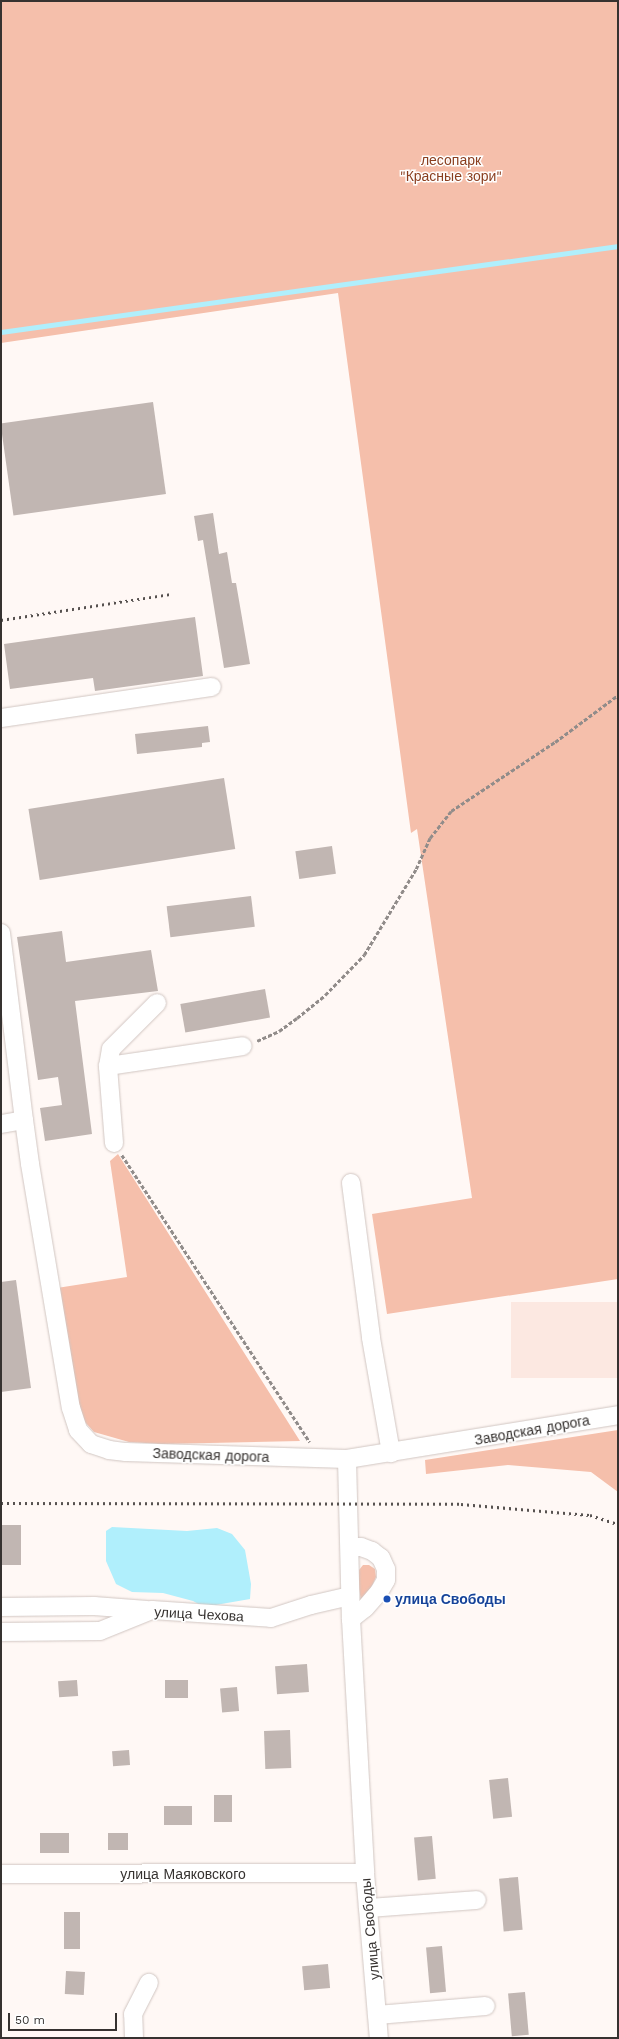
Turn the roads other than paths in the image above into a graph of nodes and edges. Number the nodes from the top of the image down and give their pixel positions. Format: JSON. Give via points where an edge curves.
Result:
{"nodes":[{"id":1,"x":212,"y":687,"type":"dead end"},
{"id":2,"x":1,"y":718,"type":"edge"},
{"id":3,"x":1,"y":933,"type":"edge"},
{"id":4,"x":157,"y":1003,"type":"dead end"},
{"id":5,"x":243,"y":1046,"type":"road end"},
{"id":6,"x":108,"y":1066,"type":"junction"},
{"id":7,"x":24,"y":1120,"type":"junction"},
{"id":8,"x":1,"y":1124,"type":"edge"},
{"id":9,"x":114,"y":1143,"type":"road end"},
{"id":10,"x":351,"y":1184,"type":"dead end"},
{"id":11,"x":618,"y":1415,"type":"edge"},
{"id":12,"x":392,"y":1453,"type":"junction"},
{"id":13,"x":347,"y":1459,"type":"junction"},
{"id":14,"x":350,"y":1547,"type":"junction"},
{"id":15,"x":350,"y":1596,"type":"junction"},
{"id":16,"x":1,"y":1607,"type":"edge"},
{"id":17,"x":152,"y":1610,"type":"junction"},
{"id":18,"x":351,"y":1619,"type":"junction"},
{"id":19,"x":1,"y":1632,"type":"edge"},
{"id":20,"x":365,"y":1873,"type":"junction"},
{"id":21,"x":1,"y":1874,"type":"edge"},
{"id":22,"x":478,"y":1900,"type":"dead end"},
{"id":23,"x":368,"y":1908,"type":"junction"},
{"id":24,"x":149,"y":1983,"type":"dead end"},
{"id":25,"x":486,"y":2006,"type":"dead end"},
{"id":26,"x":377,"y":2015,"type":"junction"},
{"id":27,"x":134,"y":2038,"type":"edge"},
{"id":28,"x":379,"y":2038,"type":"edge"}],
"edges":[{"from":1,"to":2,"type":"street"},
{"from":3,"to":7,"type":"street","name":"Заводская дорога"},
{"from":4,"to":6,"type":"street","via":[[111,1050]]},
{"from":5,"to":6,"type":"street"},
{"from":6,"to":9,"type":"street"},
{"from":7,"to":8,"type":"street"},
{"from":7,"to":13,"type":"street","name":"Заводская дорога","via":[[71,1408],[78,1430],[91,1444],[126,1452]]},
{"from":10,"to":12,"type":"street","via":[[370,1338]]},
{"from":11,"to":12,"type":"street","name":"Заводская дорога"},
{"from":12,"to":13,"type":"street","name":"Заводская дорога"},
{"from":13,"to":14,"type":"street","name":"улица Свободы"},
{"from":14,"to":15,"type":"street","name":"улица Свободы"},
{"from":14,"to":18,"type":"street","via":[[372,1551],[381,1558],[386,1569],[386,1580],[379,1592]]},
{"from":15,"to":17,"type":"street","name":"улица Чехова","via":[[271,1618]]},
{"from":15,"to":18,"type":"street","name":"улица Свободы"},
{"from":16,"to":17,"type":"street","via":[[94,1606]]},
{"from":17,"to":19,"type":"street","name":"улица Чехова","via":[[100,1631]]},
{"from":18,"to":20,"type":"street","name":"улица Свободы"},
{"from":20,"to":21,"type":"street","name":"улица Маяковского"},
{"from":20,"to":23,"type":"street","name":"улица Свободы"},
{"from":22,"to":23,"type":"street"},
{"from":23,"to":26,"type":"street","name":"улица Свободы"},
{"from":24,"to":27,"type":"street","via":[[133,2014]]},
{"from":25,"to":26,"type":"street"},
{"from":26,"to":28,"type":"street","name":"улица Свободы"}]}
